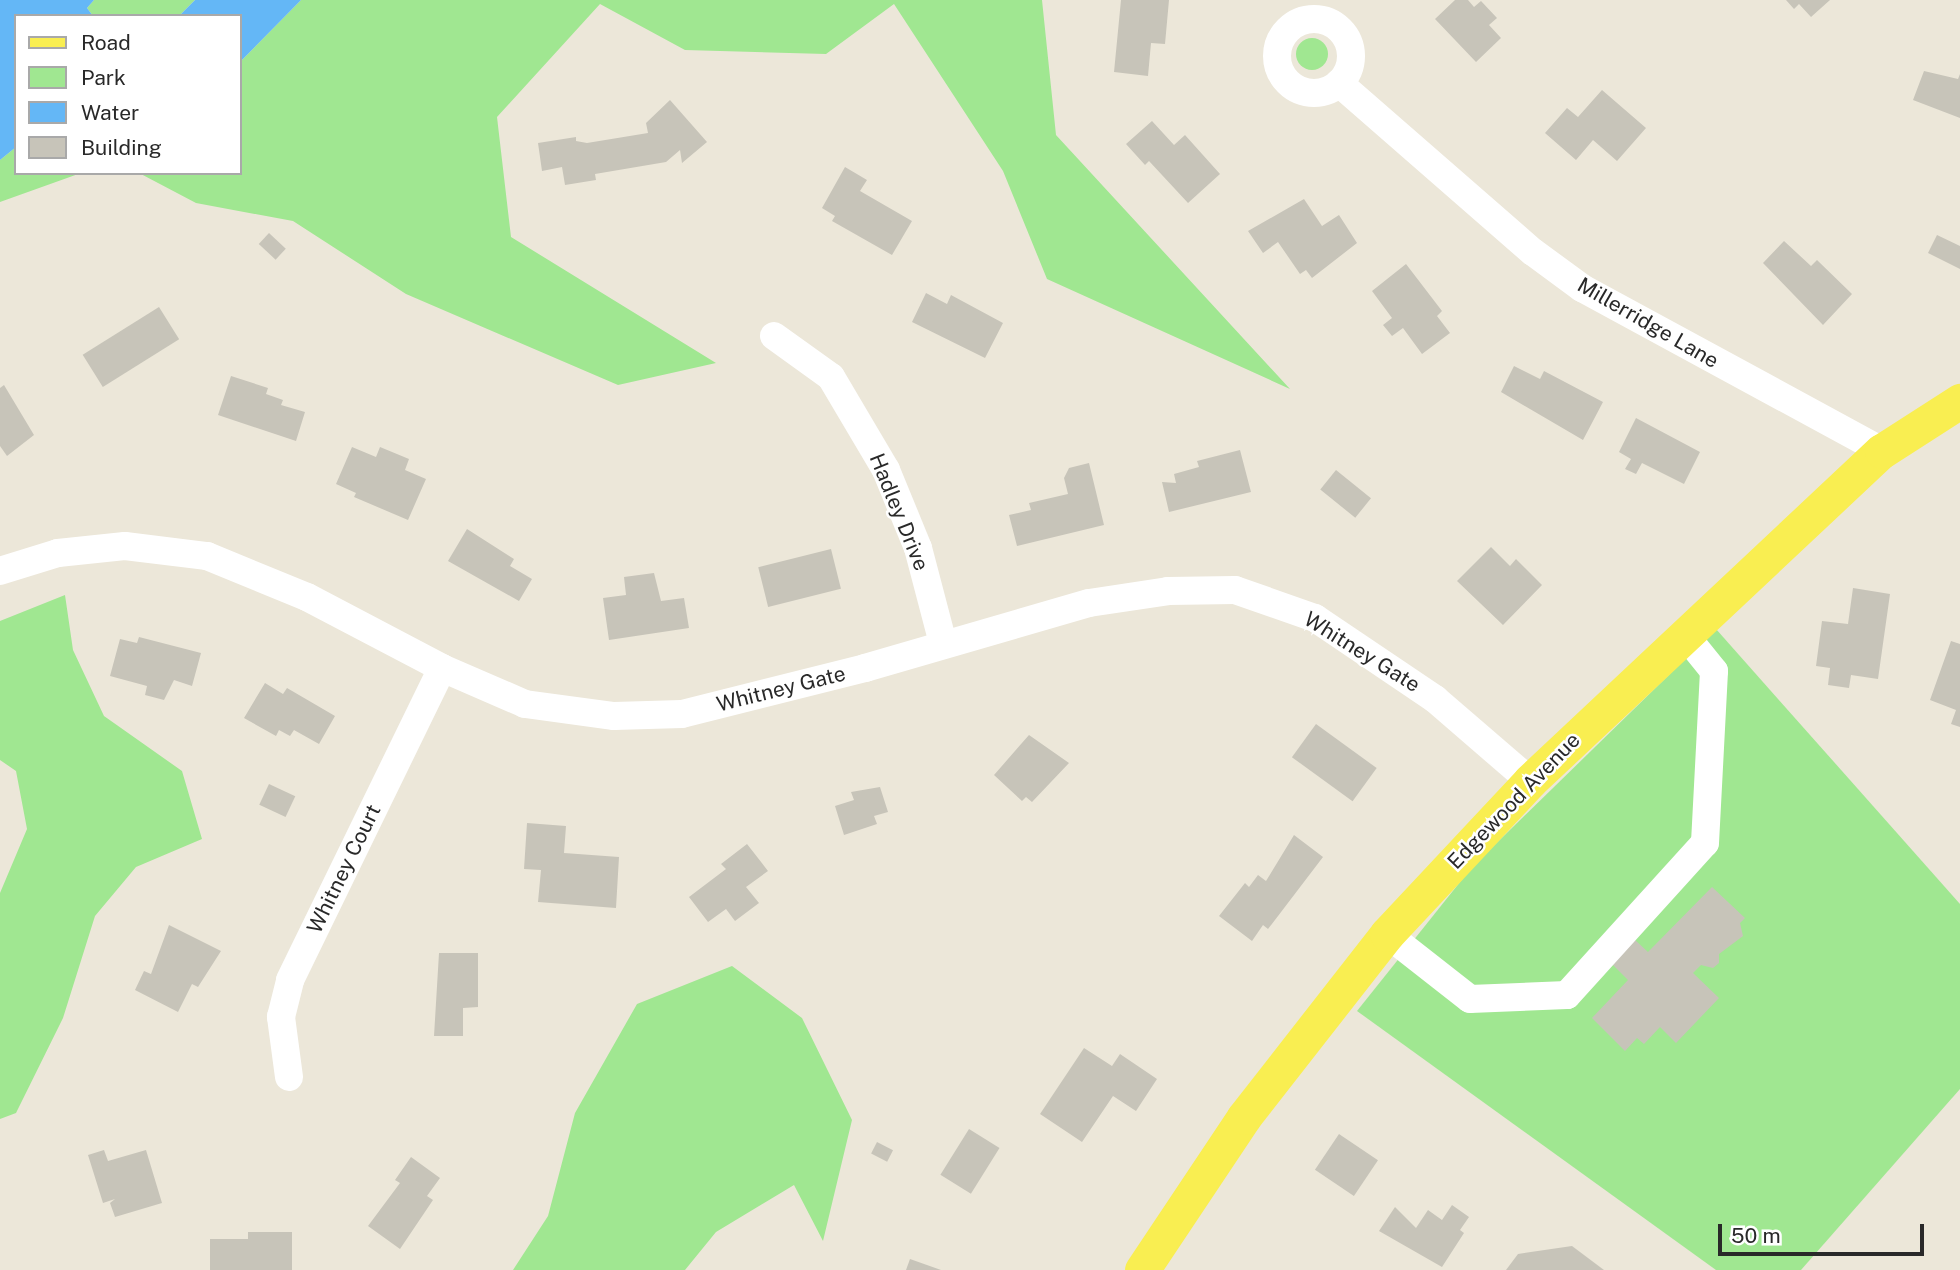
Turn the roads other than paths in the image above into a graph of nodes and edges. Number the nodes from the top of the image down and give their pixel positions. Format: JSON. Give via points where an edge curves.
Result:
{"nodes":[{"id":1,"x":1339,"y":83,"type":"dead end"},
{"id":2,"x":774,"y":336,"type":"dead end"},
{"id":3,"x":1960,"y":401,"type":"edge"},
{"id":4,"x":1882,"y":451,"type":"junction"},
{"id":5,"x":0,"y":571,"type":"edge"},
{"id":6,"x":1685,"y":635,"type":"junction"},
{"id":7,"x":943,"y":643,"type":"junction"},
{"id":8,"x":442,"y":668,"type":"junction"},
{"id":9,"x":1530,"y":781,"type":"junction"},
{"id":10,"x":1387,"y":934,"type":"junction"},
{"id":11,"x":289,"y":1077,"type":"dead end"},
{"id":12,"x":1142,"y":1270,"type":"edge"}],
"edges":[{"from":1,"to":4,"type":"street","name":"Millerridge Lane","via":[[1533,252],[1582,288]]},
{"from":2,"to":7,"type":"street","name":"Hadley Drive","via":[[831,377],[886,470],[918,548]]},
{"from":3,"to":4,"type":"main road","name":"Edgewood Avenue"},
{"from":4,"to":6,"type":"main road","name":"Edgewood Avenue"},
{"from":5,"to":8,"type":"street","name":"Whitney Gate","via":[[58,553],[125,546],[206,556],[307,597]]},
{"from":6,"to":9,"type":"main road","name":"Edgewood Avenue"},
{"from":6,"to":10,"type":"street","via":[[1714,671],[1705,843],[1567,995],[1470,999]]},
{"from":7,"to":8,"type":"street","name":"Whitney Gate","via":[[865,668],[682,714],[614,716],[525,704]]},
{"from":7,"to":9,"type":"street","name":"Whitney Gate","via":[[1089,603],[1168,590],[1235,590],[1315,618],[1436,699]]},
{"from":8,"to":11,"type":"street","name":"Whitney Court","via":[[290,980],[281,1017]]},
{"from":9,"to":10,"type":"main road","name":"Edgewood Avenue"},
{"from":10,"to":12,"type":"main road","name":"Edgewood Avenue","via":[[1244,1117]]}]}
